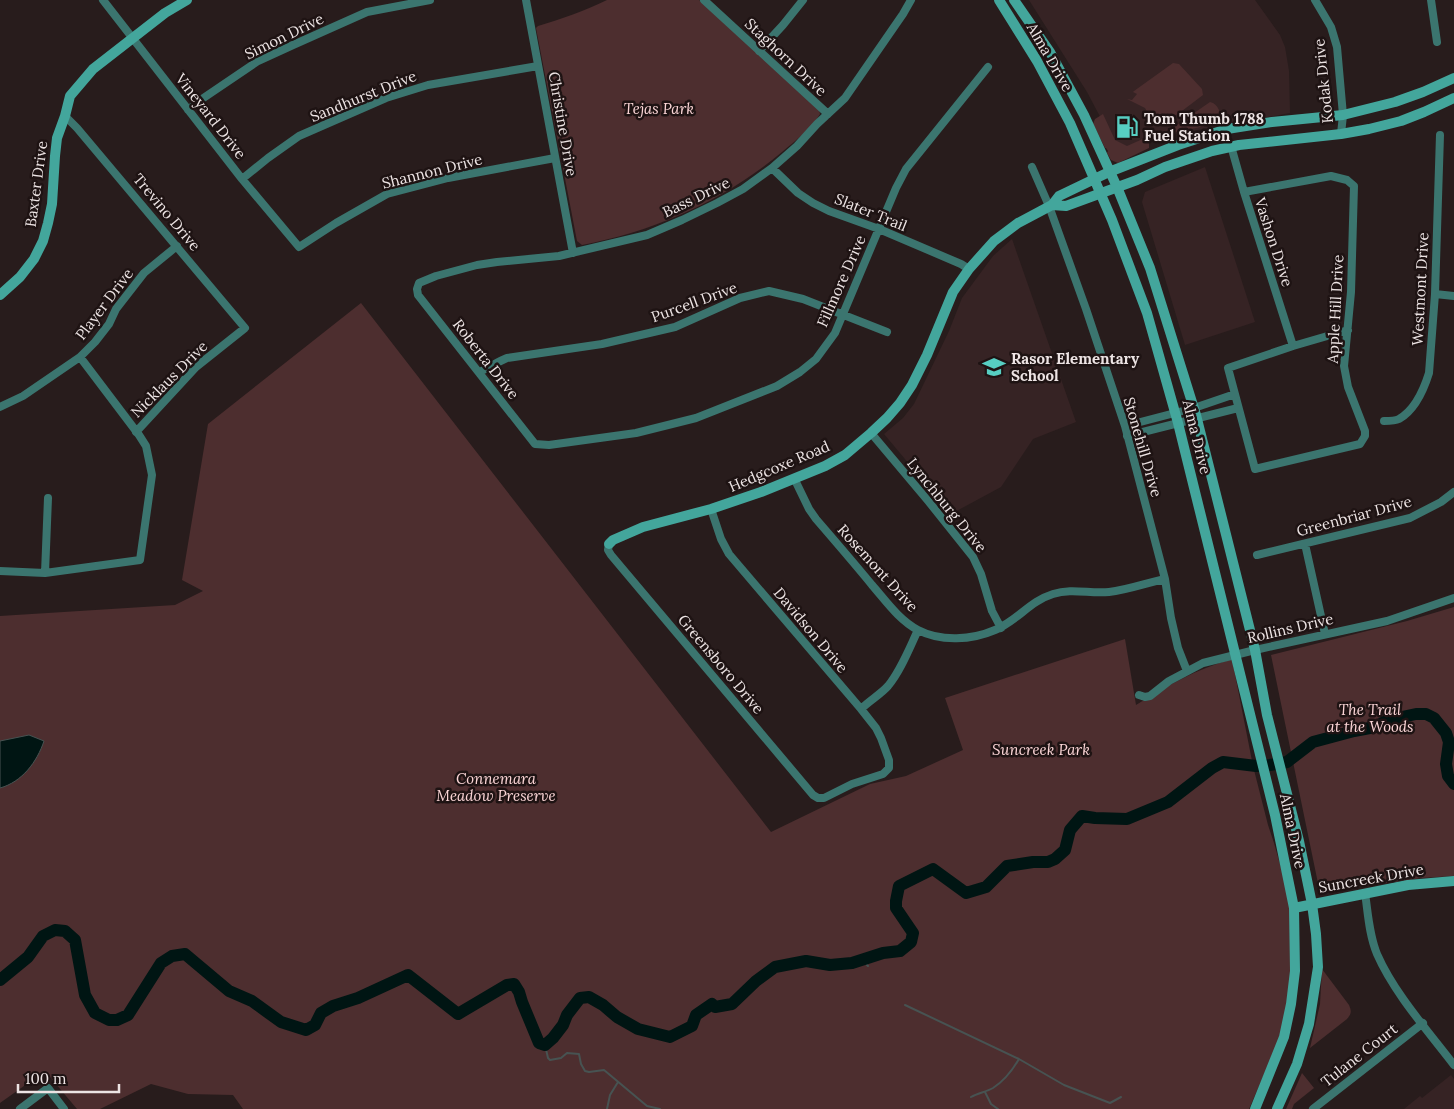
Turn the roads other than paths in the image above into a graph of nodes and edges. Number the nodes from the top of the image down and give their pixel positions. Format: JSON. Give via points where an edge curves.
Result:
{"nodes":[{"id":1,"x":103,"y":0,"type":"edge"},
{"id":2,"x":187,"y":0,"type":"edge"},
{"id":3,"x":430,"y":0,"type":"edge"},
{"id":4,"x":526,"y":0,"type":"edge"},
{"id":5,"x":704,"y":0,"type":"edge"},
{"id":6,"x":803,"y":0,"type":"edge"},
{"id":7,"x":911,"y":0,"type":"edge"},
{"id":8,"x":999,"y":0,"type":"edge"},
{"id":9,"x":1014,"y":0,"type":"edge"},
{"id":10,"x":1315,"y":0,"type":"edge"},
{"id":11,"x":1431,"y":0,"type":"edge"},
{"id":12,"x":133,"y":38,"type":"junction"},
{"id":13,"x":1437,"y":42,"type":"dead end"},
{"id":14,"x":759,"y":51,"type":"junction"},
{"id":15,"x":1050,"y":52,"type":"junction"},
{"id":16,"x":1037,"y":61,"type":"junction"},
{"id":17,"x":538,"y":66,"type":"junction"},
{"id":18,"x":988,"y":67,"type":"dead end"},
{"id":19,"x":1454,"y":78,"type":"edge"},
{"id":20,"x":1454,"y":98,"type":"edge"},
{"id":21,"x":188,"y":110,"type":"junction"},
{"id":22,"x":828,"y":114,"type":"junction"},
{"id":23,"x":1343,"y":115,"type":"junction"},
{"id":24,"x":65,"y":116,"type":"junction"},
{"id":25,"x":1226,"y":129,"type":"junction"},
{"id":26,"x":1341,"y":134,"type":"junction"},
{"id":27,"x":1440,"y":135,"type":"dead end"},
{"id":28,"x":1231,"y":146,"type":"junction"},
{"id":29,"x":555,"y":158,"type":"junction"},
{"id":30,"x":1032,"y":167,"type":"dead end"},
{"id":31,"x":772,"y":168,"type":"junction"},
{"id":32,"x":1109,"y":172,"type":"junction"},
{"id":33,"x":242,"y":179,"type":"junction"},
{"id":34,"x":1094,"y":179,"type":"junction"},
{"id":35,"x":1117,"y":187,"type":"junction"},
{"id":36,"x":1244,"y":192,"type":"junction"},
{"id":37,"x":1101,"y":193,"type":"junction"},
{"id":38,"x":1051,"y":205,"type":"junction"},
{"id":39,"x":879,"y":230,"type":"junction"},
{"id":40,"x":178,"y":246,"type":"junction"},
{"id":41,"x":299,"y":248,"type":"joint"},
{"id":42,"x":573,"y":253,"type":"junction"},
{"id":43,"x":969,"y":269,"type":"junction"},
{"id":44,"x":417,"y":289,"type":"joint"},
{"id":45,"x":1435,"y":294,"type":"junction"},
{"id":46,"x":0,"y":295,"type":"edge"},
{"id":47,"x":1454,"y":296,"type":"edge"},
{"id":48,"x":1162,"y":309,"type":"junction"},
{"id":49,"x":1147,"y":313,"type":"junction"},
{"id":50,"x":843,"y":315,"type":"junction"},
{"id":51,"x":245,"y":328,"type":"joint"},
{"id":52,"x":1348,"y":330,"type":"junction"},
{"id":53,"x":887,"y":332,"type":"dead end"},
{"id":54,"x":1293,"y":346,"type":"junction"},
{"id":55,"x":80,"y":357,"type":"junction"},
{"id":56,"x":479,"y":372,"type":"junction"},
{"id":57,"x":1235,"y":394,"type":"junction"},
{"id":58,"x":0,"y":407,"type":"edge"},
{"id":59,"x":1194,"y":408,"type":"junction"},
{"id":60,"x":1238,"y":408,"type":"junction"},
{"id":61,"x":1177,"y":418,"type":"junction"},
{"id":62,"x":1197,"y":418,"type":"junction"},
{"id":63,"x":1384,"y":422,"type":"dead end"},
{"id":64,"x":1125,"y":426,"type":"junction"},
{"id":65,"x":136,"y":432,"type":"junction"},
{"id":66,"x":871,"y":433,"type":"junction"},
{"id":67,"x":1127,"y":436,"type":"junction"},
{"id":68,"x":535,"y":444,"type":"joint"},
{"id":69,"x":794,"y":478,"type":"junction"},
{"id":70,"x":1454,"y":492,"type":"edge"},
{"id":71,"x":48,"y":498,"type":"dead end"},
{"id":72,"x":711,"y":509,"type":"junction"},
{"id":73,"x":609,"y":544,"type":"joint"},
{"id":74,"x":1305,"y":544,"type":"junction"},
{"id":75,"x":1257,"y":555,"type":"dead end"},
{"id":76,"x":0,"y":572,"type":"edge"},
{"id":77,"x":45,"y":573,"type":"junction"},
{"id":78,"x":1165,"y":579,"type":"junction"},
{"id":79,"x":1454,"y":598,"type":"edge"},
{"id":80,"x":1001,"y":628,"type":"junction"},
{"id":81,"x":918,"y":630,"type":"junction"},
{"id":82,"x":1325,"y":634,"type":"junction"},
{"id":83,"x":1255,"y":650,"type":"junction"},
{"id":84,"x":1236,"y":655,"type":"junction"},
{"id":85,"x":1187,"y":670,"type":"junction"},
{"id":86,"x":1139,"y":695,"type":"dead end"},
{"id":87,"x":861,"y":709,"type":"junction"},
{"id":88,"x":889,"y":768,"type":"joint"},
{"id":89,"x":1454,"y":881,"type":"edge"},
{"id":90,"x":1365,"y":894,"type":"junction"},
{"id":91,"x":1312,"y":904,"type":"junction"},
{"id":92,"x":1294,"y":908,"type":"junction"},
{"id":93,"x":1422,"y":1023,"type":"junction"},
{"id":94,"x":1454,"y":1065,"type":"edge"},
{"id":95,"x":20,"y":1109,"type":"edge"},
{"id":96,"x":64,"y":1109,"type":"edge"},
{"id":97,"x":1255,"y":1109,"type":"edge"},
{"id":98,"x":1278,"y":1109,"type":"edge"},
{"id":99,"x":1313,"y":1109,"type":"edge"}],
"edges":[{"from":1,"to":12,"type":"street","name":"Vineyard Drive"},
{"from":2,"to":12,"type":"main road","name":"Baxter Drive"},
{"from":3,"to":21,"type":"street","name":"Simon Drive","via":[[367,12],[284,49],[258,61]]},
{"from":4,"to":17,"type":"street","name":"Christine Drive"},
{"from":5,"to":14,"type":"street","name":"Staghorn Drive"},
{"from":6,"to":14,"type":"street"},
{"from":7,"to":22,"type":"street","name":"Bass Drive","via":[[845,98]]},
{"from":8,"to":16,"type":"main road","name":"Alma Drive"},
{"from":9,"to":15,"type":"main road","name":"Alma Drive"},
{"from":10,"to":23,"type":"street","name":"Kodak Drive","via":[[1331,27],[1337,47]]},
{"from":11,"to":13,"type":"street"},
{"from":12,"to":21,"type":"street","name":"Vineyard Drive"},
{"from":12,"to":24,"type":"main road","name":"Baxter Drive","via":[[94,69],[70,96]]},
{"from":14,"to":22,"type":"street","name":"Staghorn Drive"},
{"from":15,"to":16,"type":"main road"},
{"from":15,"to":32,"type":"main road","name":"Alma Drive","via":[[1084,115]]},
{"from":16,"to":34,"type":"main road","name":"Alma Drive","via":[[1070,123]]},
{"from":17,"to":29,"type":"street","name":"Christine Drive"},
{"from":17,"to":33,"type":"street","name":"Sandhurst Drive","via":[[428,85],[386,98],[299,136]]},
{"from":18,"to":39,"type":"street","name":"Fillmore Drive","via":[[906,169]]},
{"from":19,"to":23,"type":"main road","name":"Hedgcoxe Road","via":[[1396,102]]},
{"from":20,"to":26,"type":"main road","name":"Hedgcoxe Road","via":[[1401,121]]},
{"from":21,"to":33,"type":"street","name":"Vineyard Drive"},
{"from":22,"to":31,"type":"street","name":"Bass Drive"},
{"from":23,"to":25,"type":"main road","name":"Hedgcoxe Road"},
{"from":23,"to":26,"type":"street","name":"Kodak Drive"},
{"from":24,"to":40,"type":"street","name":"Trevino Drive"},
{"from":24,"to":46,"type":"main road","name":"Baxter Drive","via":[[57,138],[52,204],[43,241],[20,277]]},
{"from":25,"to":28,"type":"main road"},
{"from":25,"to":32,"type":"main road","name":"Hedgcoxe Road"},
{"from":26,"to":28,"type":"main road","name":"Hedgcoxe Road"},
{"from":27,"to":45,"type":"street","name":"Westmont Drive"},
{"from":28,"to":35,"type":"main road","name":"Hedgcoxe Road","via":[[1190,157]]},
{"from":28,"to":36,"type":"street","name":"Vashon Drive"},
{"from":29,"to":41,"type":"street","name":"Shannon Drive","via":[[448,178],[387,194]]},
{"from":29,"to":42,"type":"street","name":"Christine Drive"},
{"from":30,"to":38,"type":"street","name":"Stonehill Drive"},
{"from":31,"to":39,"type":"street","name":"Slater Trail","via":[[813,203]]},
{"from":31,"to":42,"type":"street","name":"Bass Drive","via":[[743,188],[682,220],[646,235]]},
{"from":32,"to":34,"type":"main road","name":"Hedgcoxe Road"},
{"from":32,"to":35,"type":"main road","name":"Alma Drive"},
{"from":33,"to":41,"type":"street","name":"Vineyard Drive"},
{"from":34,"to":37,"type":"main road","name":"Alma Drive"},
{"from":34,"to":38,"type":"main road","name":"Hedgcoxe Road","via":[[1060,196]]},
{"from":35,"to":37,"type":"main road","name":"Hedgcoxe Road"},
{"from":35,"to":48,"type":"main road","name":"Alma Drive","via":[[1150,268]]},
{"from":36,"to":52,"type":"street","name":"Apple Hill Drive","via":[[1331,176],[1347,180],[1354,186]]},
{"from":36,"to":54,"type":"street","name":"Vashon Drive"},
{"from":37,"to":38,"type":"main road","name":"Hedgcoxe Road","via":[[1066,206]]},
{"from":37,"to":49,"type":"main road","name":"Alma Drive"},
{"from":38,"to":43,"type":"main road","name":"Hedgcoxe Road","via":[[994,241]]},
{"from":38,"to":64,"type":"street","name":"Stonehill Drive"},
{"from":39,"to":43,"type":"street","name":"Slater Trail"},
{"from":39,"to":50,"type":"street","name":"Fillmore Drive"},
{"from":40,"to":51,"type":"street","name":"Trevino Drive"},
{"from":40,"to":55,"type":"street","name":"Player Drive","via":[[144,273],[116,309],[109,324]]},
{"from":42,"to":44,"type":"street","name":"Bass Drive","via":[[477,266],[421,281]]},
{"from":43,"to":66,"type":"main road","name":"Hedgcoxe Road","via":[[954,292],[912,385],[900,403]]},
{"from":44,"to":56,"type":"street","name":"Roberta Drive","via":[[418,295]]},
{"from":45,"to":47,"type":"street"},
{"from":45,"to":63,"type":"street","name":"Westmont Drive","via":[[1426,383],[1407,413],[1399,419]]},
{"from":48,"to":49,"type":"main road"},
{"from":48,"to":59,"type":"main road","name":"Alma Drive"},
{"from":49,"to":61,"type":"main road","name":"Alma Drive"},
{"from":50,"to":53,"type":"street","name":"Purcell Drive"},
{"from":50,"to":56,"type":"street","name":"Purcell Drive","via":[[803,299],[769,291],[740,298],[675,327],[602,344],[507,358]]},
{"from":50,"to":68,"type":"street","name":"Fillmore Drive","via":[[835,333],[816,359],[777,386],[746,399],[696,418],[651,430],[549,445]]},
{"from":51,"to":65,"type":"street","name":"Nicklaus Drive","via":[[196,367]]},
{"from":52,"to":54,"type":"street"},
{"from":52,"to":60,"type":"street","name":"Apple Hill Drive","via":[[1344,366],[1348,387],[1365,431],[1360,444],[1255,469]]},
{"from":54,"to":57,"type":"street","via":[[1228,368]]},
{"from":55,"to":58,"type":"street","name":"Player Drive","via":[[23,396]]},
{"from":55,"to":65,"type":"street"},
{"from":56,"to":68,"type":"street","name":"Roberta Drive"},
{"from":57,"to":59,"type":"street"},
{"from":57,"to":60,"type":"street"},
{"from":59,"to":61,"type":"street"},
{"from":59,"to":62,"type":"main road","name":"Alma Drive"},
{"from":60,"to":62,"type":"street"},
{"from":61,"to":62,"type":"street"},
{"from":61,"to":64,"type":"street"},
{"from":61,"to":67,"type":"street"},
{"from":61,"to":84,"type":"main road","name":"Alma Drive"},
{"from":62,"to":83,"type":"main road","name":"Alma Drive"},
{"from":64,"to":67,"type":"street","name":"Stonehill Drive"},
{"from":65,"to":77,"type":"street","via":[[146,446],[152,474],[140,560]]},
{"from":66,"to":69,"type":"main road","name":"Hedgcoxe Road","via":[[845,455]]},
{"from":66,"to":80,"type":"street","name":"Lynchburg Drive","via":[[973,557]]},
{"from":67,"to":78,"type":"street","name":"Stonehill Drive"},
{"from":69,"to":72,"type":"main road","name":"Hedgcoxe Road"},
{"from":69,"to":81,"type":"street","name":"Rosemont Drive","via":[[816,519],[895,612]]},
{"from":70,"to":74,"type":"street","name":"Greenbriar Drive","via":[[1410,518]]},
{"from":71,"to":77,"type":"street"},
{"from":72,"to":73,"type":"main road","name":"Hedgcoxe Road","via":[[643,527]]},
{"from":72,"to":87,"type":"street","name":"Davidson Drive","via":[[729,554]]},
{"from":73,"to":88,"type":"street","name":"Greensboro Drive","via":[[611,555],[813,796],[824,798],[883,774]]},
{"from":74,"to":75,"type":"street","name":"Greenbriar Drive"},
{"from":74,"to":82,"type":"street"},
{"from":76,"to":77,"type":"street"},
{"from":78,"to":80,"type":"street","name":"Rosemont Drive","via":[[1109,592],[1052,594]]},
{"from":78,"to":85,"type":"street","name":"Stonehill Drive","via":[[1172,626]]},
{"from":79,"to":82,"type":"street","name":"Rollins Drive","via":[[1387,621]]},
{"from":80,"to":81,"type":"street","name":"Rosemont Drive","via":[[952,639]]},
{"from":81,"to":87,"type":"street","via":[[887,687]]},
{"from":82,"to":83,"type":"street","name":"Rollins Drive"},
{"from":83,"to":84,"type":"street","name":"Rollins Drive"},
{"from":83,"to":91,"type":"main road","name":"Alma Drive"},
{"from":84,"to":85,"type":"street","name":"Rollins Drive"},
{"from":84,"to":92,"type":"main road","name":"Alma Drive"},
{"from":85,"to":86,"type":"street","name":"Rollins Drive","via":[[1150,696]]},
{"from":87,"to":88,"type":"street","name":"Davidson Drive","via":[[881,738]]},
{"from":89,"to":90,"type":"main road","name":"Suncreek Drive","via":[[1429,882]]},
{"from":90,"to":91,"type":"main road","name":"Suncreek Drive"},
{"from":90,"to":93,"type":"street","via":[[1377,954],[1396,989]]},
{"from":91,"to":92,"type":"main road","name":"Suncreek Drive"},
{"from":91,"to":98,"type":"main road","name":"Alma Drive","via":[[1318,966],[1315,994],[1297,1064]]},
{"from":92,"to":97,"type":"main road","name":"Alma Drive","via":[[1295,971],[1291,1004],[1284,1037]]},
{"from":93,"to":94,"type":"street"},
{"from":93,"to":99,"type":"street","name":"Tulane Court"},
{"from":95,"to":96,"type":"street","via":[[48,1088]]}]}
